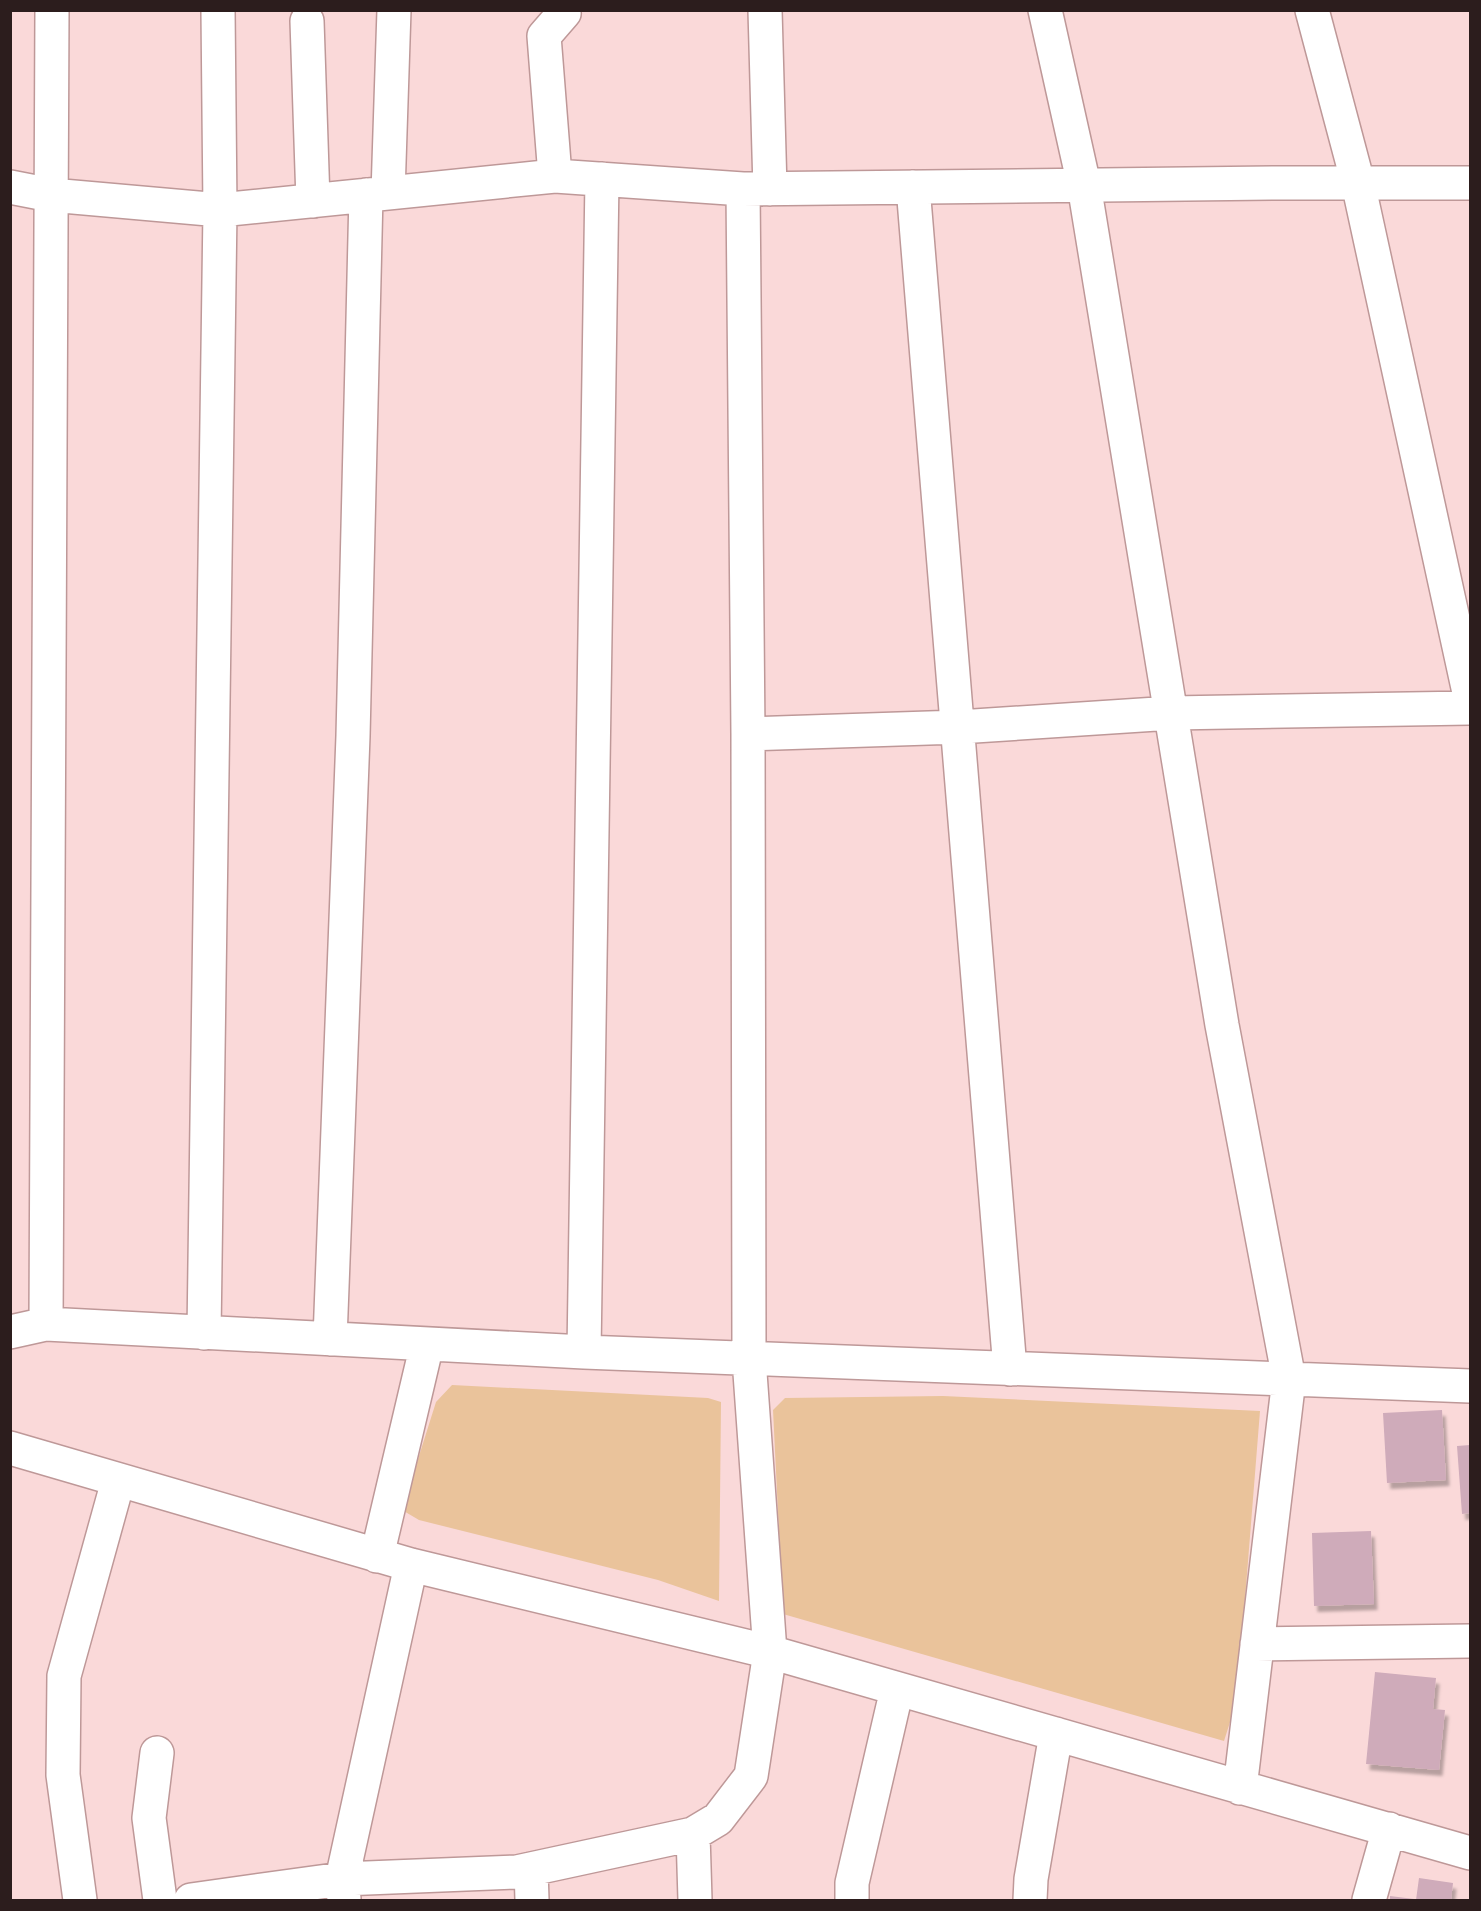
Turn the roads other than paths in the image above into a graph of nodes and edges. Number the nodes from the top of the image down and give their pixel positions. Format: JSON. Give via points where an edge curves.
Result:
{"nodes":[{"id":1,"x":52,"y":10,"type":"edge"},
{"id":2,"x":218,"y":10,"type":"edge"},
{"id":3,"x":394,"y":10,"type":"edge"},
{"id":4,"x":563,"y":10,"type":"edge"},
{"id":5,"x":765,"y":10,"type":"edge"},
{"id":6,"x":1045,"y":10,"type":"edge"},
{"id":7,"x":1312,"y":10,"type":"edge"},
{"id":8,"x":308,"y":21,"type":"dead end"},
{"id":9,"x":555,"y":176,"type":"junction"},
{"id":10,"x":602,"y":179,"type":"junction"},
{"id":11,"x":1358,"y":183,"type":"junction"},
{"id":12,"x":1470,"y":183,"type":"edge"},
{"id":13,"x":1084,"y":185,"type":"junction"},
{"id":14,"x":10,"y":187,"type":"edge"},
{"id":15,"x":913,"y":187,"type":"junction"},
{"id":16,"x":757,"y":189,"type":"junction"},
{"id":17,"x":377,"y":194,"type":"junction"},
{"id":18,"x":51,"y":195,"type":"junction"},
{"id":19,"x":313,"y":201,"type":"junction"},
{"id":20,"x":220,"y":210,"type":"junction"},
{"id":21,"x":1470,"y":696,"type":"edge"},
{"id":22,"x":1470,"y":708,"type":"edge"},
{"id":23,"x":1172,"y":713,"type":"junction"},
{"id":24,"x":958,"y":727,"type":"junction"},
{"id":25,"x":748,"y":734,"type":"junction"},
{"id":26,"x":46,"y":1324,"type":"junction"},
{"id":27,"x":10,"y":1332,"type":"edge"},
{"id":28,"x":204,"y":1332,"type":"junction"},
{"id":29,"x":330,"y":1339,"type":"junction"},
{"id":30,"x":427,"y":1344,"type":"junction"},
{"id":31,"x":584,"y":1352,"type":"junction"},
{"id":32,"x":749,"y":1359,"type":"junction"},
{"id":33,"x":1010,"y":1369,"type":"junction"},
{"id":34,"x":1289,"y":1379,"type":"junction"},
{"id":35,"x":1470,"y":1386,"type":"edge"},
{"id":36,"x":10,"y":1448,"type":"edge"},
{"id":37,"x":118,"y":1481,"type":"junction"},
{"id":38,"x":377,"y":1556,"type":"junction"},
{"id":39,"x":411,"y":1565,"type":"junction"},
{"id":40,"x":1470,"y":1641,"type":"edge"},
{"id":41,"x":1257,"y":1644,"type":"junction"},
{"id":42,"x":770,"y":1652,"type":"junction"},
{"id":43,"x":897,"y":1689,"type":"junction"},
{"id":44,"x":1056,"y":1734,"type":"junction"},
{"id":45,"x":157,"y":1753,"type":"dead end"},
{"id":46,"x":1240,"y":1788,"type":"junction"},
{"id":47,"x":1389,"y":1829,"type":"junction"},
{"id":48,"x":693,"y":1834,"type":"junction"},
{"id":49,"x":1470,"y":1853,"type":"edge"},
{"id":50,"x":532,"y":1885,"type":"edge"},
{"id":51,"x":343,"y":1890,"type":"edge"},
{"id":52,"x":81,"y":1900,"type":"edge"},
{"id":53,"x":160,"y":1900,"type":"edge"},
{"id":54,"x":191,"y":1900,"type":"edge"},
{"id":55,"x":695,"y":1900,"type":"edge"},
{"id":56,"x":852,"y":1900,"type":"edge"},
{"id":57,"x":1030,"y":1900,"type":"edge"},
{"id":58,"x":1369,"y":1900,"type":"edge"}],
"edges":[{"from":1,"to":18,"type":"street"},
{"from":2,"to":20,"type":"street"},
{"from":3,"to":17,"type":"street"},
{"from":4,"to":9,"type":"street","via":[[544,36]]},
{"from":5,"to":16,"type":"street"},
{"from":6,"to":13,"type":"street"},
{"from":7,"to":11,"type":"street"},
{"from":8,"to":19,"type":"street"},
{"from":9,"to":10,"type":"street"},
{"from":9,"to":17,"type":"street"},
{"from":10,"to":16,"type":"street"},
{"from":10,"to":31,"type":"street"},
{"from":11,"to":12,"type":"street"},
{"from":11,"to":13,"type":"street"},
{"from":11,"to":21,"type":"street"},
{"from":13,"to":15,"type":"street"},
{"from":13,"to":23,"type":"street"},
{"from":14,"to":18,"type":"street"},
{"from":15,"to":16,"type":"street"},
{"from":15,"to":24,"type":"street"},
{"from":16,"to":25,"type":"street"},
{"from":17,"to":19,"type":"street"},
{"from":17,"to":29,"type":"street"},
{"from":18,"to":20,"type":"street"},
{"from":18,"to":26,"type":"street"},
{"from":19,"to":20,"type":"street"},
{"from":20,"to":28,"type":"street"},
{"from":22,"to":23,"type":"street"},
{"from":23,"to":24,"type":"street"},
{"from":23,"to":34,"type":"street","via":[[1222,1025]]},
{"from":24,"to":25,"type":"street"},
{"from":24,"to":33,"type":"street"},
{"from":25,"to":32,"type":"street"},
{"from":26,"to":27,"type":"street"},
{"from":26,"to":28,"type":"street"},
{"from":28,"to":29,"type":"street"},
{"from":29,"to":30,"type":"street"},
{"from":30,"to":31,"type":"street"},
{"from":30,"to":38,"type":"street"},
{"from":31,"to":32,"type":"street"},
{"from":32,"to":33,"type":"street"},
{"from":32,"to":42,"type":"street"},
{"from":33,"to":34,"type":"street"},
{"from":34,"to":35,"type":"street"},
{"from":34,"to":41,"type":"street"},
{"from":36,"to":37,"type":"street"},
{"from":37,"to":38,"type":"street"},
{"from":37,"to":52,"type":"street","via":[[64,1676],[63,1775]]},
{"from":38,"to":39,"type":"street"},
{"from":39,"to":42,"type":"street"},
{"from":39,"to":51,"type":"street"},
{"from":40,"to":41,"type":"street"},
{"from":41,"to":46,"type":"street"},
{"from":42,"to":43,"type":"street"},
{"from":42,"to":48,"type":"street","via":[[751,1776],[718,1819]]},
{"from":43,"to":44,"type":"street"},
{"from":43,"to":56,"type":"street","via":[[852,1883]]},
{"from":44,"to":46,"type":"street"},
{"from":44,"to":57,"type":"street"},
{"from":45,"to":53,"type":"street","via":[[149,1818]]},
{"from":46,"to":47,"type":"street"},
{"from":47,"to":49,"type":"street"},
{"from":47,"to":58,"type":"street"},
{"from":48,"to":50,"type":"street"},
{"from":48,"to":55,"type":"street"},
{"from":50,"to":51,"type":"street","via":[[517,1872]]},
{"from":51,"to":54,"type":"street"}]}
